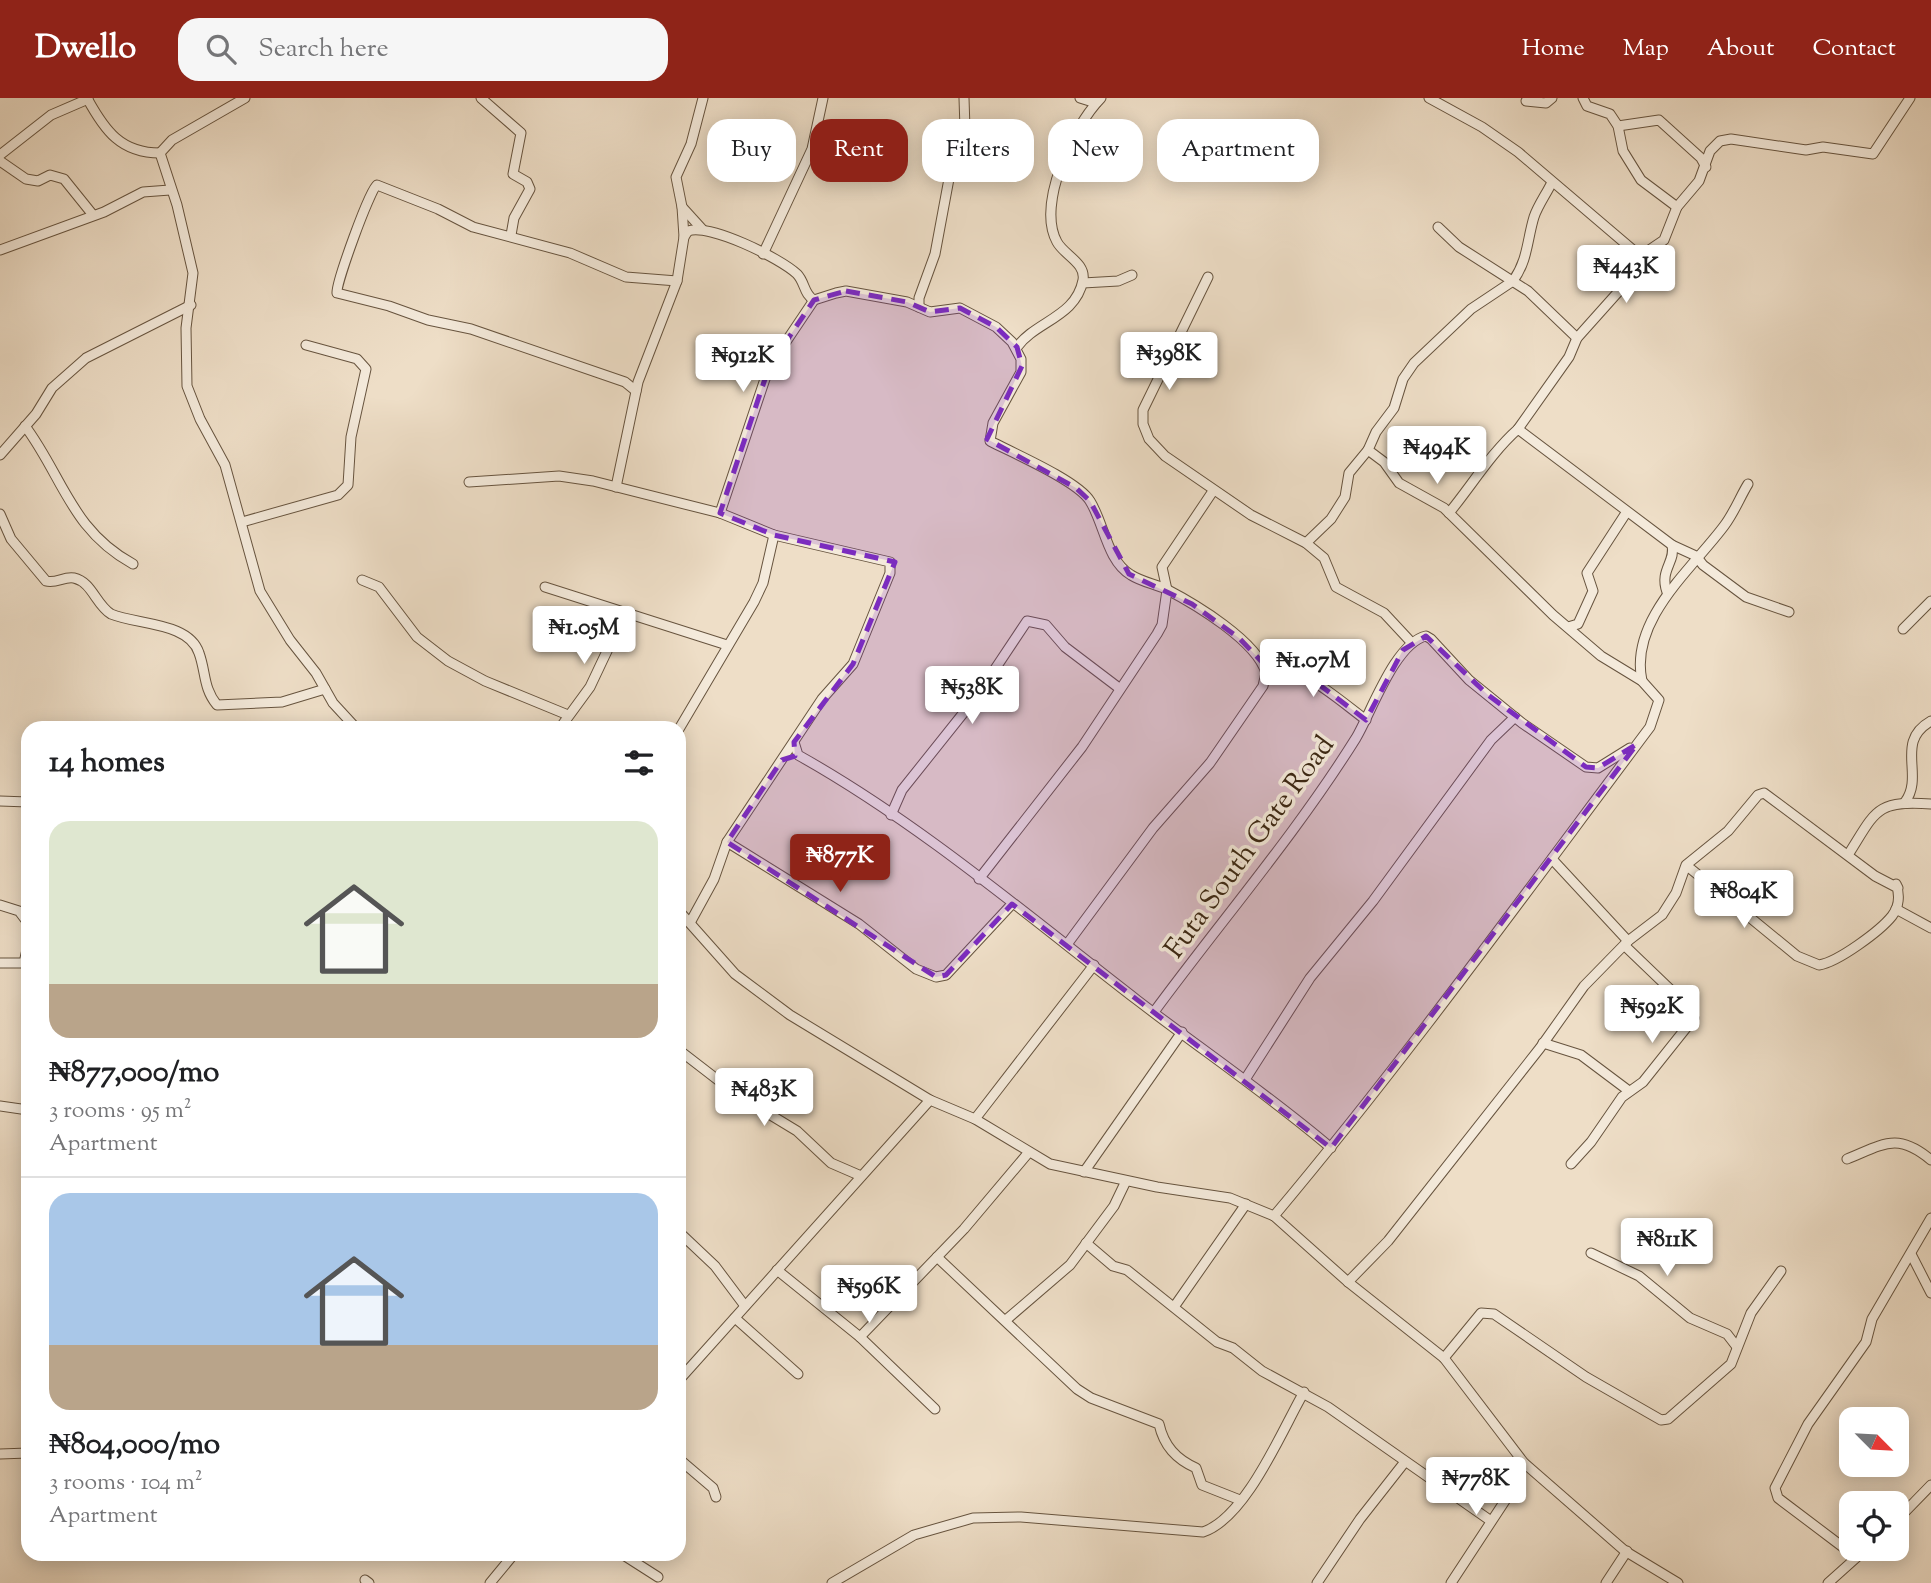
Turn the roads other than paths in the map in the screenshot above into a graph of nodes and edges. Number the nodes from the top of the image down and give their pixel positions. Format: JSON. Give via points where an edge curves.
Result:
{"nodes":[{"id":1,"x":245,"y":98,"type":"edge"},
{"id":2,"x":481,"y":98,"type":"edge"},
{"id":3,"x":703,"y":98,"type":"edge"},
{"id":4,"x":823,"y":98,"type":"edge"},
{"id":5,"x":964,"y":98,"type":"edge"},
{"id":6,"x":1080,"y":98,"type":"edge"},
{"id":7,"x":1429,"y":98,"type":"edge"},
{"id":8,"x":1552,"y":98,"type":"edge"},
{"id":9,"x":1583,"y":98,"type":"edge"},
{"id":10,"x":1910,"y":98,"type":"edge"},
{"id":11,"x":87,"y":99,"type":"edge"},
{"id":12,"x":1099,"y":101,"type":"edge"},
{"id":13,"x":1526,"y":101,"type":"dead end"},
{"id":14,"x":227,"y":102,"type":"edge"},
{"id":15,"x":1618,"y":126,"type":"junction"},
{"id":16,"x":160,"y":153,"type":"junction"},
{"id":17,"x":0,"y":155,"type":"edge"},
{"id":18,"x":0,"y":161,"type":"edge"},
{"id":19,"x":1706,"y":167,"type":"junction"},
{"id":20,"x":1552,"y":182,"type":"junction"},
{"id":21,"x":170,"y":190,"type":"junction"},
{"id":22,"x":682,"y":207,"type":"junction"},
{"id":23,"x":1678,"y":207,"type":"junction"},
{"id":24,"x":93,"y":215,"type":"junction"},
{"id":25,"x":1438,"y":227,"type":"dead end"},
{"id":26,"x":702,"y":229,"type":"junction"},
{"id":27,"x":511,"y":235,"type":"junction"},
{"id":28,"x":684,"y":237,"type":"junction"},
{"id":29,"x":0,"y":250,"type":"edge"},
{"id":30,"x":763,"y":254,"type":"junction"},
{"id":31,"x":1640,"y":256,"type":"junction"},
{"id":32,"x":1132,"y":275,"type":"dead end"},
{"id":33,"x":1209,"y":277,"type":"dead end"},
{"id":34,"x":677,"y":281,"type":"junction"},
{"id":35,"x":1513,"y":281,"type":"junction"},
{"id":36,"x":1083,"y":283,"type":"junction"},
{"id":37,"x":814,"y":300,"type":"junction"},
{"id":38,"x":191,"y":305,"type":"junction"},
{"id":39,"x":919,"y":307,"type":"junction"},
{"id":40,"x":1577,"y":338,"type":"junction"},
{"id":41,"x":306,"y":345,"type":"dead end"},
{"id":42,"x":1017,"y":347,"type":"junction"},
{"id":43,"x":636,"y":391,"type":"junction"},
{"id":44,"x":25,"y":426,"type":"junction"},
{"id":45,"x":1518,"y":429,"type":"junction"},
{"id":46,"x":1368,"y":450,"type":"junction"},
{"id":47,"x":0,"y":455,"type":"edge"},
{"id":48,"x":469,"y":482,"type":"dead end"},
{"id":49,"x":1748,"y":484,"type":"dead end"},
{"id":50,"x":616,"y":487,"type":"junction"},
{"id":51,"x":1213,"y":491,"type":"junction"},
{"id":52,"x":720,"y":513,"type":"junction"},
{"id":53,"x":1449,"y":513,"type":"junction"},
{"id":54,"x":1626,"y":513,"type":"junction"},
{"id":55,"x":0,"y":514,"type":"edge"},
{"id":56,"x":242,"y":522,"type":"junction"},
{"id":57,"x":774,"y":535,"type":"junction"},
{"id":58,"x":1306,"y":543,"type":"junction"},
{"id":59,"x":1672,"y":545,"type":"junction"},
{"id":60,"x":1696,"y":556,"type":"junction"},
{"id":61,"x":133,"y":564,"type":"dead end"},
{"id":62,"x":362,"y":580,"type":"dead end"},
{"id":63,"x":545,"y":587,"type":"dead end"},
{"id":64,"x":1167,"y":590,"type":"junction"},
{"id":65,"x":1667,"y":592,"type":"junction"},
{"id":66,"x":1931,"y":601,"type":"edge"},
{"id":67,"x":1789,"y":612,"type":"dead end"},
{"id":68,"x":625,"y":613,"type":"junction"},
{"id":69,"x":1569,"y":627,"type":"junction"},
{"id":70,"x":1903,"y":629,"type":"dead end"},
{"id":71,"x":1411,"y":642,"type":"junction"},
{"id":72,"x":727,"y":645,"type":"junction"},
{"id":73,"x":1264,"y":664,"type":"junction"},
{"id":74,"x":1642,"y":681,"type":"junction"},
{"id":75,"x":1119,"y":688,"type":"junction"},
{"id":76,"x":325,"y":689,"type":"junction"},
{"id":77,"x":568,"y":715,"type":"junction"},
{"id":78,"x":1516,"y":717,"type":"junction"},
{"id":79,"x":1366,"y":720,"type":"junction"},
{"id":80,"x":350,"y":721,"type":"edge"},
{"id":81,"x":564,"y":721,"type":"edge"},
{"id":82,"x":684,"y":721,"type":"edge"},
{"id":83,"x":1931,"y":721,"type":"edge"},
{"id":84,"x":794,"y":742,"type":"junction"},
{"id":85,"x":1637,"y":744,"type":"junction"},
{"id":86,"x":798,"y":755,"type":"junction"},
{"id":87,"x":782,"y":760,"type":"junction"},
{"id":88,"x":0,"y":801,"type":"edge"},
{"id":89,"x":21,"y":802,"type":"edge"},
{"id":90,"x":1905,"y":802,"type":"junction"},
{"id":91,"x":1931,"y":804,"type":"edge"},
{"id":92,"x":891,"y":815,"type":"junction"},
{"id":93,"x":727,"y":842,"type":"junction"},
{"id":94,"x":1848,"y":855,"type":"junction"},
{"id":95,"x":1552,"y":859,"type":"junction"},
{"id":96,"x":1686,"y":865,"type":"junction"},
{"id":97,"x":979,"y":879,"type":"junction"},
{"id":98,"x":1012,"y":904,"type":"junction"},
{"id":99,"x":0,"y":905,"type":"edge"},
{"id":100,"x":1896,"y":909,"type":"junction"},
{"id":101,"x":21,"y":914,"type":"edge"},
{"id":102,"x":686,"y":917,"type":"edge"},
{"id":103,"x":691,"y":921,"type":"junction"},
{"id":104,"x":1931,"y":928,"type":"edge"},
{"id":105,"x":1068,"y":943,"type":"junction"},
{"id":106,"x":1626,"y":943,"type":"junction"},
{"id":107,"x":0,"y":963,"type":"edge"},
{"id":108,"x":21,"y":963,"type":"edge"},
{"id":109,"x":1094,"y":965,"type":"junction"},
{"id":110,"x":1154,"y":1013,"type":"junction"},
{"id":111,"x":1182,"y":1032,"type":"junction"},
{"id":112,"x":1543,"y":1043,"type":"junction"},
{"id":113,"x":686,"y":1055,"type":"edge"},
{"id":114,"x":1246,"y":1078,"type":"junction"},
{"id":115,"x":1629,"y":1091,"type":"junction"},
{"id":116,"x":930,"y":1100,"type":"junction"},
{"id":117,"x":0,"y":1106,"type":"edge"},
{"id":118,"x":21,"y":1109,"type":"edge"},
{"id":119,"x":975,"y":1119,"type":"junction"},
{"id":120,"x":1331,"y":1148,"type":"junction"},
{"id":121,"x":1029,"y":1152,"type":"junction"},
{"id":122,"x":1847,"y":1158,"type":"dead end"},
{"id":123,"x":1931,"y":1160,"type":"edge"},
{"id":124,"x":1572,"y":1164,"type":"dead end"},
{"id":125,"x":1084,"y":1172,"type":"junction"},
{"id":126,"x":861,"y":1176,"type":"junction"},
{"id":127,"x":1126,"y":1181,"type":"junction"},
{"id":128,"x":1246,"y":1204,"type":"junction"},
{"id":129,"x":1274,"y":1216,"type":"junction"},
{"id":130,"x":1931,"y":1218,"type":"edge"},
{"id":131,"x":686,"y":1239,"type":"edge"},
{"id":132,"x":1086,"y":1243,"type":"junction"},
{"id":133,"x":1591,"y":1252,"type":"dead end"},
{"id":134,"x":1911,"y":1254,"type":"junction"},
{"id":135,"x":937,"y":1257,"type":"junction"},
{"id":136,"x":777,"y":1270,"type":"junction"},
{"id":137,"x":1781,"y":1271,"type":"dead end"},
{"id":138,"x":1348,"y":1282,"type":"junction"},
{"id":139,"x":1931,"y":1293,"type":"edge"},
{"id":140,"x":745,"y":1306,"type":"junction"},
{"id":141,"x":1174,"y":1307,"type":"junction"},
{"id":142,"x":736,"y":1318,"type":"junction"},
{"id":143,"x":1006,"y":1321,"type":"junction"},
{"id":144,"x":1743,"y":1330,"type":"junction"},
{"id":145,"x":1727,"y":1334,"type":"junction"},
{"id":146,"x":860,"y":1337,"type":"junction"},
{"id":147,"x":1737,"y":1347,"type":"junction"},
{"id":148,"x":1444,"y":1358,"type":"junction"},
{"id":149,"x":686,"y":1372,"type":"edge"},
{"id":150,"x":798,"y":1374,"type":"dead end"},
{"id":151,"x":1304,"y":1392,"type":"junction"},
{"id":152,"x":935,"y":1409,"type":"dead end"},
{"id":153,"x":21,"y":1453,"type":"edge"},
{"id":154,"x":0,"y":1454,"type":"edge"},
{"id":155,"x":1404,"y":1463,"type":"junction"},
{"id":156,"x":1524,"y":1463,"type":"junction"},
{"id":157,"x":686,"y":1465,"type":"edge"},
{"id":158,"x":1931,"y":1485,"type":"edge"},
{"id":159,"x":716,"y":1497,"type":"dead end"},
{"id":160,"x":1240,"y":1500,"type":"junction"},
{"id":161,"x":1909,"y":1508,"type":"edge"},
{"id":162,"x":1491,"y":1521,"type":"junction"},
{"id":163,"x":1839,"y":1544,"type":"edge"},
{"id":164,"x":1627,"y":1551,"type":"junction"},
{"id":165,"x":508,"y":1561,"type":"edge"},
{"id":166,"x":633,"y":1561,"type":"edge"},
{"id":167,"x":1852,"y":1561,"type":"edge"},
{"id":168,"x":658,"y":1577,"type":"dead end"},
{"id":169,"x":490,"y":1583,"type":"edge"},
{"id":170,"x":832,"y":1583,"type":"edge"},
{"id":171,"x":1317,"y":1583,"type":"edge"},
{"id":172,"x":1451,"y":1583,"type":"edge"},
{"id":173,"x":1606,"y":1583,"type":"edge"},
{"id":174,"x":1678,"y":1583,"type":"edge"},
{"id":175,"x":1828,"y":1583,"type":"edge"}],
"edges":[{"from":1,"to":14,"type":"street"},
{"from":2,"to":27,"type":"street","via":[[522,133],[513,174],[527,181],[530,189],[514,218]]},
{"from":3,"to":22,"type":"street","via":[[691,144],[676,177]]},
{"from":4,"to":30,"type":"street","via":[[812,149]]},
{"from":5,"to":39,"type":"street","via":[[965,129],[951,168],[940,236]]},
{"from":6,"to":12,"type":"street"},
{"from":7,"to":20,"type":"street","via":[[1494,134]]},
{"from":8,"to":13,"type":"street","via":[[1546,103]]},
{"from":9,"to":15,"type":"street","via":[[1587,106],[1610,114]]},
{"from":10,"to":19,"type":"street","via":[[1873,155],[1731,139],[1720,141],[1710,151]]},
{"from":11,"to":16,"type":"street","via":[[118,142],[129,150]]},
{"from":11,"to":17,"type":"street","via":[[51,115]]},
{"from":12,"to":36,"type":"street","via":[[1061,160],[1052,202],[1055,240],[1081,268]]},
{"from":14,"to":16,"type":"street"},
{"from":15,"to":19,"type":"street","via":[[1659,120]]},
{"from":15,"to":23,"type":"street","via":[[1623,151],[1636,173]]},
{"from":16,"to":21,"type":"street"},
{"from":18,"to":24,"type":"street","via":[[31,181],[58,176]]},
{"from":19,"to":23,"type":"street"},
{"from":20,"to":31,"type":"street"},
{"from":20,"to":35,"type":"street","via":[[1535,215],[1529,250]]},
{"from":21,"to":24,"type":"street","via":[[143,192]]},
{"from":21,"to":38,"type":"street","via":[[193,273]]},
{"from":22,"to":26,"type":"street"},
{"from":22,"to":28,"type":"street"},
{"from":23,"to":31,"type":"street","via":[[1664,240]]},
{"from":24,"to":29,"type":"street"},
{"from":25,"to":35,"type":"street","via":[[1459,247]]},
{"from":26,"to":28,"type":"street","via":[[688,231]]},
{"from":26,"to":30,"type":"street"},
{"from":27,"to":34,"type":"street","via":[[626,277]]},
{"from":27,"to":43,"type":"street","via":[[473,227],[438,208],[374,186],[336,291],[573,363],[625,382]]},
{"from":28,"to":34,"type":"street"},
{"from":30,"to":37,"type":"street","via":[[798,276]]},
{"from":31,"to":40,"type":"street","via":[[1619,291]]},
{"from":32,"to":36,"type":"street","via":[[1118,281]]},
{"from":33,"to":51,"type":"street","via":[[1141,417],[1154,446]]},
{"from":34,"to":43,"type":"street"},
{"from":35,"to":40,"type":"street"},
{"from":35,"to":46,"type":"street","via":[[1463,315],[1414,363],[1391,414]]},
{"from":36,"to":42,"type":"street","via":[[1065,311],[1025,336]]},
{"from":37,"to":39,"type":"street","via":[[846,291]]},
{"from":37,"to":52,"type":"street","via":[[769,367]]},
{"from":38,"to":44,"type":"street","via":[[86,358],[52,388]]},
{"from":38,"to":56,"type":"street","via":[[186,328],[187,386],[225,465]]},
{"from":39,"to":42,"type":"street","via":[[940,313],[960,308],[996,327]]},
{"from":40,"to":45,"type":"street","via":[[1569,357]]},
{"from":41,"to":56,"type":"street","via":[[357,359],[366,369],[351,438],[348,485],[338,495]]},
{"from":42,"to":64,"type":"street","via":[[1021,372],[993,423],[990,441],[1076,488],[1090,501],[1105,539],[1124,569]]},
{"from":43,"to":50,"type":"street"},
{"from":44,"to":47,"type":"street"},
{"from":44,"to":61,"type":"street","via":[[75,513]]},
{"from":45,"to":53,"type":"street"},
{"from":45,"to":54,"type":"street"},
{"from":46,"to":53,"type":"street","via":[[1399,483]]},
{"from":46,"to":58,"type":"street","via":[[1349,473],[1345,498],[1331,519]]},
{"from":48,"to":50,"type":"street","via":[[559,476]]},
{"from":49,"to":60,"type":"street","via":[[1725,525]]},
{"from":50,"to":52,"type":"street"},
{"from":51,"to":58,"type":"street"},
{"from":51,"to":64,"type":"street","via":[[1163,567]]},
{"from":52,"to":57,"type":"street"},
{"from":53,"to":69,"type":"street"},
{"from":54,"to":59,"type":"street"},
{"from":54,"to":69,"type":"street","via":[[1587,573],[1594,586],[1592,598],[1578,624]]},
{"from":55,"to":76,"type":"street","via":[[11,539],[46,580],[74,578],[85,583],[111,614],[185,634],[199,653],[205,684],[217,705],[282,702]]},
{"from":56,"to":76,"type":"street","via":[[260,591]]},
{"from":57,"to":72,"type":"street","via":[[763,583]]},
{"from":57,"to":84,"type":"street","via":[[882,559],[892,566],[853,664],[822,699]]},
{"from":58,"to":71,"type":"street","via":[[1324,558],[1336,587],[1384,613]]},
{"from":59,"to":60,"type":"street"},
{"from":59,"to":65,"type":"street","via":[[1674,551],[1663,576]]},
{"from":60,"to":65,"type":"street","via":[[1683,579]]},
{"from":60,"to":67,"type":"street","via":[[1732,588]]},
{"from":62,"to":77,"type":"street","via":[[379,587],[417,637],[448,661]]},
{"from":63,"to":68,"type":"street"},
{"from":64,"to":73,"type":"street","via":[[1239,638]]},
{"from":64,"to":75,"type":"street","via":[[1162,625]]},
{"from":65,"to":74,"type":"street","via":[[1647,632]]},
{"from":66,"to":70,"type":"street"},
{"from":68,"to":72,"type":"street"},
{"from":68,"to":77,"type":"street","via":[[590,687]]},
{"from":69,"to":74,"type":"street","via":[[1601,656]]},
{"from":71,"to":78,"type":"street","via":[[1426,636],[1431,639],[1469,680]]},
{"from":71,"to":79,"type":"street","name":"Futa South Gate Road","via":[[1402,650]]},
{"from":72,"to":82,"type":"street"},
{"from":73,"to":79,"type":"street","via":[[1283,666],[1313,680]]},
{"from":73,"to":105,"type":"street","via":[[1263,685],[1210,763],[1153,828]]},
{"from":74,"to":85,"type":"street","via":[[1659,700],[1650,727]]},
{"from":75,"to":92,"type":"street","via":[[1065,647],[1046,625],[1027,621],[977,696],[902,790]]},
{"from":75,"to":97,"type":"street","via":[[1082,747]]},
{"from":76,"to":80,"type":"street"},
{"from":77,"to":81,"type":"street"},
{"from":78,"to":85,"type":"street","via":[[1586,767],[1598,768]]},
{"from":78,"to":114,"type":"street","via":[[1483,750],[1373,901],[1310,978]]},
{"from":79,"to":110,"type":"street","name":"Futa South Gate Road","via":[[1277,850]]},
{"from":83,"to":90,"type":"street","via":[[1919,730],[1910,749],[1912,782]]},
{"from":84,"to":86,"type":"street"},
{"from":84,"to":87,"type":"street"},
{"from":85,"to":95,"type":"street"},
{"from":86,"to":87,"type":"street"},
{"from":86,"to":92,"type":"street"},
{"from":87,"to":93,"type":"street"},
{"from":88,"to":89,"type":"street"},
{"from":90,"to":91,"type":"street"},
{"from":90,"to":94,"type":"street","via":[[1876,811]]},
{"from":92,"to":97,"type":"street"},
{"from":93,"to":98,"type":"street","via":[[859,924],[916,969],[936,977],[946,975]]},
{"from":93,"to":103,"type":"street","via":[[714,879]]},
{"from":94,"to":96,"type":"street","via":[[1764,793],[1728,831]]},
{"from":94,"to":100,"type":"street","via":[[1898,888],[1896,884],[1898,888],[1899,896]]},
{"from":95,"to":106,"type":"street"},
{"from":95,"to":120,"type":"street"},
{"from":96,"to":100,"type":"street","via":[[1797,956],[1819,965],[1839,958],[1891,918]]},
{"from":96,"to":106,"type":"street","via":[[1668,907]]},
{"from":97,"to":98,"type":"street"},
{"from":98,"to":105,"type":"street"},
{"from":99,"to":101,"type":"street"},
{"from":100,"to":104,"type":"street"},
{"from":102,"to":103,"type":"street"},
{"from":103,"to":116,"type":"street","via":[[735,974],[753,988]]},
{"from":105,"to":109,"type":"street"},
{"from":106,"to":112,"type":"street","via":[[1584,986]]},
{"from":106,"to":115,"type":"street","via":[[1694,1018],[1643,1082]]},
{"from":107,"to":108,"type":"street"},
{"from":109,"to":110,"type":"street"},
{"from":109,"to":119,"type":"street"},
{"from":110,"to":111,"type":"street"},
{"from":111,"to":114,"type":"street"},
{"from":111,"to":125,"type":"street"},
{"from":112,"to":115,"type":"street","via":[[1581,1055]]},
{"from":112,"to":138,"type":"street","via":[[1388,1241]]},
{"from":113,"to":126,"type":"street","via":[[736,1094],[797,1131],[831,1163]]},
{"from":114,"to":120,"type":"street"},
{"from":115,"to":124,"type":"street"},
{"from":116,"to":119,"type":"street"},
{"from":116,"to":126,"type":"street"},
{"from":117,"to":118,"type":"street"},
{"from":119,"to":121,"type":"street"},
{"from":120,"to":129,"type":"street"},
{"from":121,"to":125,"type":"street","via":[[1050,1164]]},
{"from":121,"to":135,"type":"street"},
{"from":122,"to":123,"type":"street","via":[[1897,1141],[1914,1146]]},
{"from":125,"to":127,"type":"street"},
{"from":126,"to":136,"type":"street"},
{"from":127,"to":128,"type":"street"},
{"from":127,"to":132,"type":"street"},
{"from":128,"to":129,"type":"street"},
{"from":128,"to":141,"type":"street"},
{"from":129,"to":138,"type":"street"},
{"from":130,"to":134,"type":"street"},
{"from":131,"to":140,"type":"street","via":[[715,1266]]},
{"from":132,"to":141,"type":"street"},
{"from":132,"to":143,"type":"street","via":[[1059,1276]]},
{"from":133,"to":145,"type":"street","via":[[1655,1287],[1690,1318]]},
{"from":134,"to":139,"type":"street"},
{"from":134,"to":163,"type":"street","via":[[1872,1319],[1866,1342],[1808,1424],[1775,1488],[1778,1498]]},
{"from":135,"to":143,"type":"street"},
{"from":135,"to":146,"type":"street"},
{"from":136,"to":140,"type":"street"},
{"from":136,"to":146,"type":"street"},
{"from":137,"to":144,"type":"street"},
{"from":138,"to":148,"type":"street"},
{"from":140,"to":142,"type":"street"},
{"from":141,"to":151,"type":"street","via":[[1217,1342]]},
{"from":142,"to":149,"type":"street"},
{"from":142,"to":150,"type":"street"},
{"from":143,"to":160,"type":"street","via":[[1077,1389],[1159,1424],[1164,1441],[1177,1458],[1196,1468],[1202,1485]]},
{"from":144,"to":145,"type":"street"},
{"from":144,"to":147,"type":"street"},
{"from":145,"to":147,"type":"street"},
{"from":146,"to":152,"type":"street"},
{"from":147,"to":148,"type":"street","via":[[1731,1364],[1673,1417],[1661,1420],[1586,1377],[1494,1314],[1481,1313]]},
{"from":148,"to":156,"type":"street"},
{"from":151,"to":155,"type":"street"},
{"from":151,"to":160,"type":"street"},
{"from":153,"to":154,"type":"street"},
{"from":155,"to":162,"type":"street"},
{"from":155,"to":171,"type":"street"},
{"from":156,"to":162,"type":"street"},
{"from":156,"to":164,"type":"street"},
{"from":157,"to":159,"type":"street","via":[[713,1488]]},
{"from":158,"to":161,"type":"street"},
{"from":160,"to":170,"type":"street","via":[[1217,1527],[1203,1532],[1021,1517],[972,1518],[914,1535]]},
{"from":162,"to":172,"type":"street"},
{"from":164,"to":173,"type":"street"},
{"from":164,"to":174,"type":"street"},
{"from":165,"to":169,"type":"street"},
{"from":166,"to":168,"type":"street"},
{"from":167,"to":175,"type":"street"}]}
